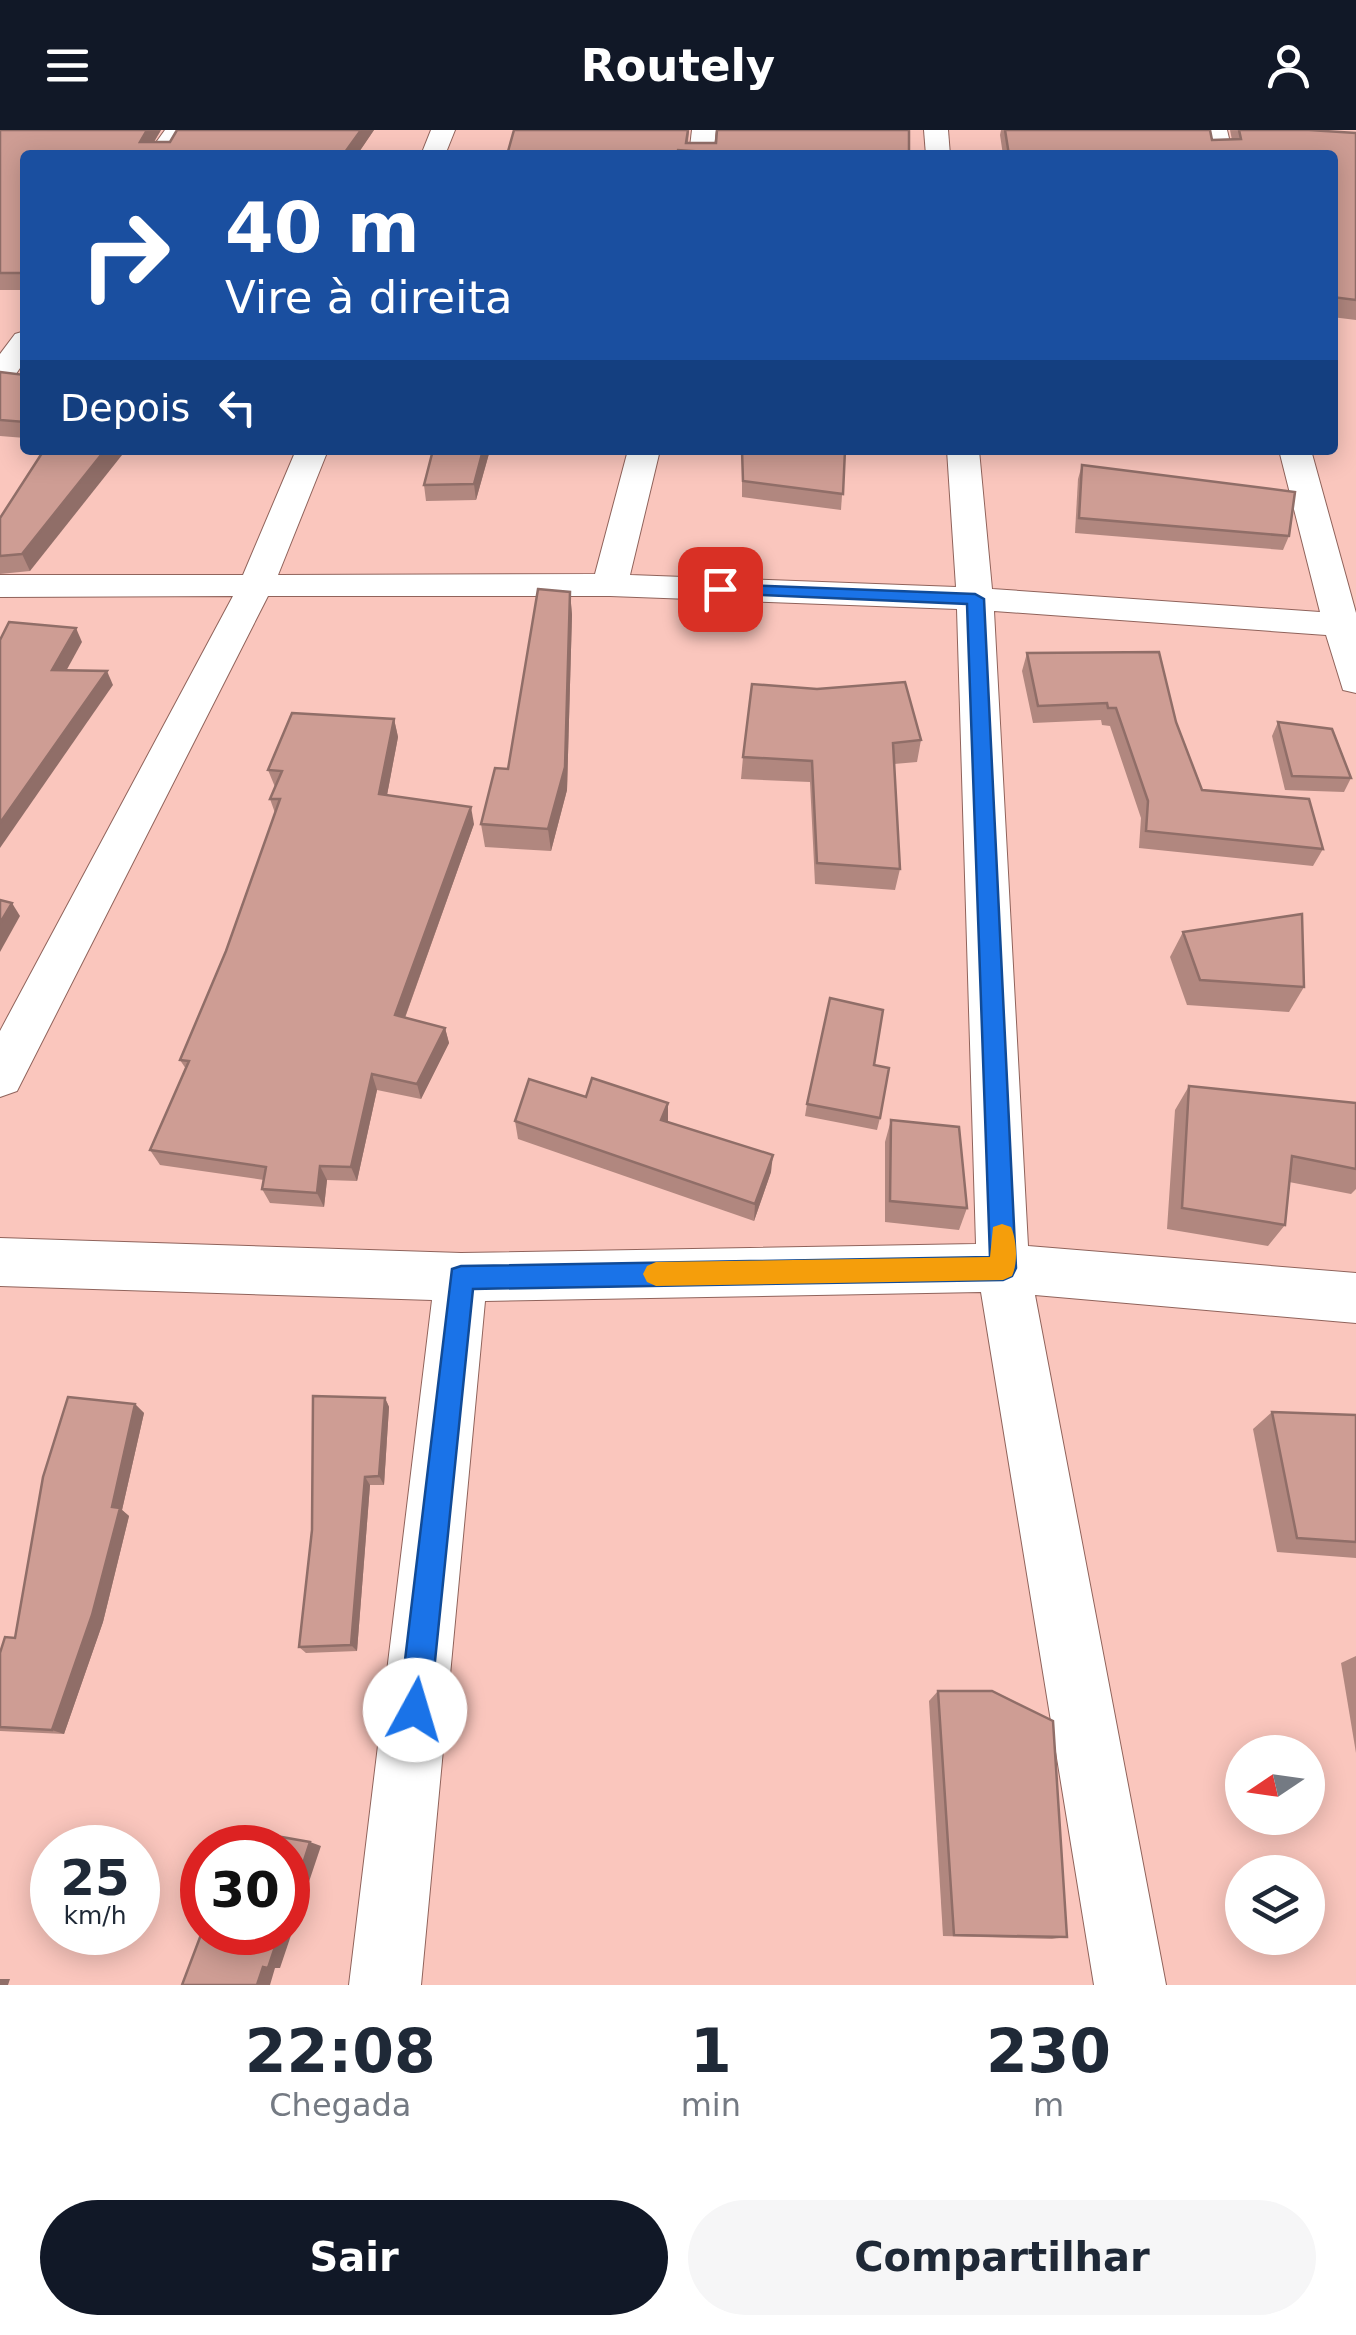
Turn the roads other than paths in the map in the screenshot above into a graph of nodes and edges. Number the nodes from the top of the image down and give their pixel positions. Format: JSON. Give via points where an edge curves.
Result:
{"nodes":[{"id":1,"x":20,"y":347,"type":"edge"},
{"id":2,"x":0,"y":375,"type":"edge"},
{"id":3,"x":310,"y":455,"type":"edge"},
{"id":4,"x":643,"y":455,"type":"edge"},
{"id":5,"x":963,"y":455,"type":"edge"},
{"id":6,"x":1297,"y":455,"type":"edge"},
{"id":7,"x":610,"y":584,"type":"junction"},
{"id":8,"x":0,"y":586,"type":"edge"},
{"id":9,"x":256,"y":586,"type":"junction"},
{"id":10,"x":975,"y":599,"type":"junction"},
{"id":11,"x":1348,"y":626,"type":"edge"},
{"id":12,"x":1356,"y":681,"type":"edge"},
{"id":13,"x":0,"y":1077,"type":"edge"},
{"id":14,"x":0,"y":1262,"type":"edge"},
{"id":15,"x":1003,"y":1268,"type":"junction"},
{"id":16,"x":461,"y":1278,"type":"junction"},
{"id":17,"x":1356,"y":1298,"type":"edge"},
{"id":18,"x":385,"y":1985,"type":"edge"},
{"id":19,"x":1130,"y":1985,"type":"edge"}],
"edges":[{"from":1,"to":2,"type":"street"},
{"from":3,"to":9,"type":"street"},
{"from":4,"to":7,"type":"street"},
{"from":5,"to":10,"type":"street"},
{"from":6,"to":11,"type":"street"},
{"from":7,"to":9,"type":"street"},
{"from":7,"to":10,"type":"street"},
{"from":8,"to":9,"type":"street"},
{"from":9,"to":13,"type":"street"},
{"from":10,"to":11,"type":"street"},
{"from":10,"to":15,"type":"street"},
{"from":11,"to":12,"type":"street"},
{"from":14,"to":16,"type":"street"},
{"from":15,"to":16,"type":"street"},
{"from":15,"to":17,"type":"street"},
{"from":15,"to":19,"type":"street"},
{"from":16,"to":18,"type":"street"}]}
